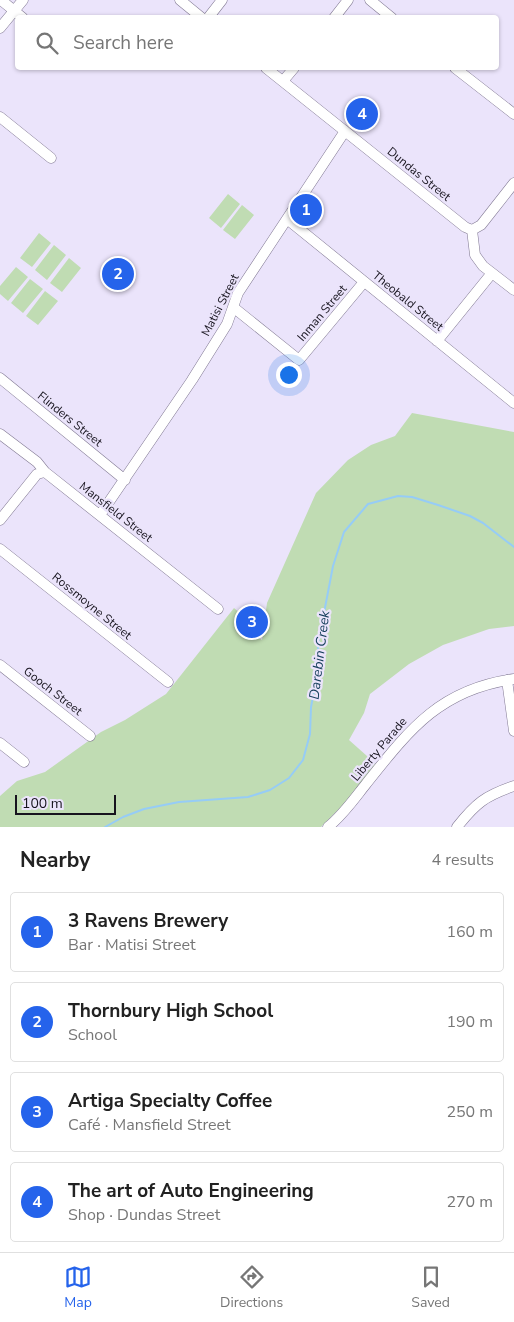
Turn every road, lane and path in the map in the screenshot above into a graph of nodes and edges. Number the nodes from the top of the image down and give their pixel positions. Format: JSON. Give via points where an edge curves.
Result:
{"nodes":[{"id":1,"x":1,"y":0,"type":"edge"},
{"id":2,"x":23,"y":0,"type":"edge"},
{"id":3,"x":180,"y":0,"type":"edge"},
{"id":4,"x":222,"y":0,"type":"edge"},
{"id":5,"x":348,"y":0,"type":"edge"},
{"id":6,"x":370,"y":0,"type":"edge"},
{"id":7,"x":18,"y":14,"type":"edge"},
{"id":8,"x":198,"y":15,"type":"edge"},
{"id":9,"x":210,"y":15,"type":"edge"},
{"id":10,"x":336,"y":15,"type":"edge"},
{"id":11,"x":388,"y":15,"type":"edge"},
{"id":12,"x":15,"y":16,"type":"edge"},
{"id":13,"x":0,"y":28,"type":"edge"},
{"id":14,"x":269,"y":70,"type":"edge"},
{"id":15,"x":292,"y":70,"type":"edge"},
{"id":16,"x":458,"y":70,"type":"edge"},
{"id":17,"x":283,"y":81,"type":"junction"},
{"id":18,"x":514,"y":114,"type":"edge"},
{"id":19,"x":0,"y":117,"type":"edge"},
{"id":20,"x":345,"y":131,"type":"junction"},
{"id":21,"x":51,"y":158,"type":"dead end"},
{"id":22,"x":514,"y":183,"type":"edge"},
{"id":23,"x":287,"y":220,"type":"junction"},
{"id":24,"x":472,"y":230,"type":"junction"},
{"id":25,"x":492,"y":273,"type":"junction"},
{"id":26,"x":364,"y":282,"type":"junction"},
{"id":27,"x":514,"y":290,"type":"edge"},
{"id":28,"x":234,"y":308,"type":"junction"},
{"id":29,"x":437,"y":341,"type":"junction"},
{"id":30,"x":0,"y":378,"type":"edge"},
{"id":31,"x":514,"y":403,"type":"edge"},
{"id":32,"x":0,"y":434,"type":"edge"},
{"id":33,"x":45,"y":472,"type":"junction"},
{"id":34,"x":125,"y":480,"type":"junction"},
{"id":35,"x":100,"y":515,"type":"junction"},
{"id":36,"x":0,"y":520,"type":"edge"},
{"id":37,"x":0,"y":549,"type":"edge"},
{"id":38,"x":218,"y":609,"type":"dead end"},
{"id":39,"x":0,"y":665,"type":"edge"},
{"id":40,"x":510,"y":679,"type":"edge"},
{"id":41,"x":168,"y":682,"type":"dead end"},
{"id":42,"x":514,"y":732,"type":"edge"},
{"id":43,"x":90,"y":736,"type":"dead end"},
{"id":44,"x":0,"y":743,"type":"edge"},
{"id":45,"x":24,"y":762,"type":"dead end"},
{"id":46,"x":514,"y":786,"type":"edge"},
{"id":47,"x":328,"y":827,"type":"edge"},
{"id":48,"x":457,"y":827,"type":"edge"}],
"edges":[{"from":1,"to":7,"type":"street"},
{"from":2,"to":7,"type":"street"},
{"from":3,"to":8,"type":"street"},
{"from":4,"to":9,"type":"street"},
{"from":5,"to":10,"type":"street"},
{"from":6,"to":11,"type":"street"},
{"from":12,"to":13,"type":"street"},
{"from":14,"to":17,"type":"street","name":"Dundas Street"},
{"from":15,"to":17,"type":"street"},
{"from":16,"to":18,"type":"street"},
{"from":17,"to":20,"type":"street","name":"Dundas Street"},
{"from":19,"to":21,"type":"street"},
{"from":20,"to":23,"type":"street","name":"Matisi Street"},
{"from":20,"to":24,"type":"street","name":"Dundas Street"},
{"from":22,"to":24,"type":"street","via":[[481,225]]},
{"from":23,"to":26,"type":"street","name":"Theobald Street"},
{"from":23,"to":28,"type":"street","name":"Matisi Street","via":[[238,293]]},
{"from":24,"to":25,"type":"street","via":[[475,255]]},
{"from":25,"to":27,"type":"street"},
{"from":25,"to":29,"type":"street"},
{"from":26,"to":28,"type":"street","name":"Inman Street","via":[[299,360]]},
{"from":26,"to":29,"type":"street","name":"Theobald Street"},
{"from":28,"to":34,"type":"street","name":"Matisi Street","via":[[192,380]]},
{"from":29,"to":31,"type":"street","name":"Theobald Street"},
{"from":30,"to":34,"type":"street","name":"Flinders Street"},
{"from":32,"to":33,"type":"street","name":"Mansfield Street","via":[[38,462]]},
{"from":33,"to":35,"type":"street","name":"Mansfield Street"},
{"from":33,"to":36,"type":"street","via":[[37,474]]},
{"from":34,"to":35,"type":"street","name":"Matisi Street"},
{"from":35,"to":38,"type":"street","name":"Mansfield Street"},
{"from":37,"to":41,"type":"street","name":"Rossmoyne Street"},
{"from":39,"to":43,"type":"street","name":"Gooch Street"},
{"from":40,"to":42,"type":"street"},
{"from":40,"to":47,"type":"street","name":"Liberty Parade","via":[[460,694],[422,719]]},
{"from":44,"to":45,"type":"street"},
{"from":46,"to":48,"type":"street","via":[[483,800]]}]}
